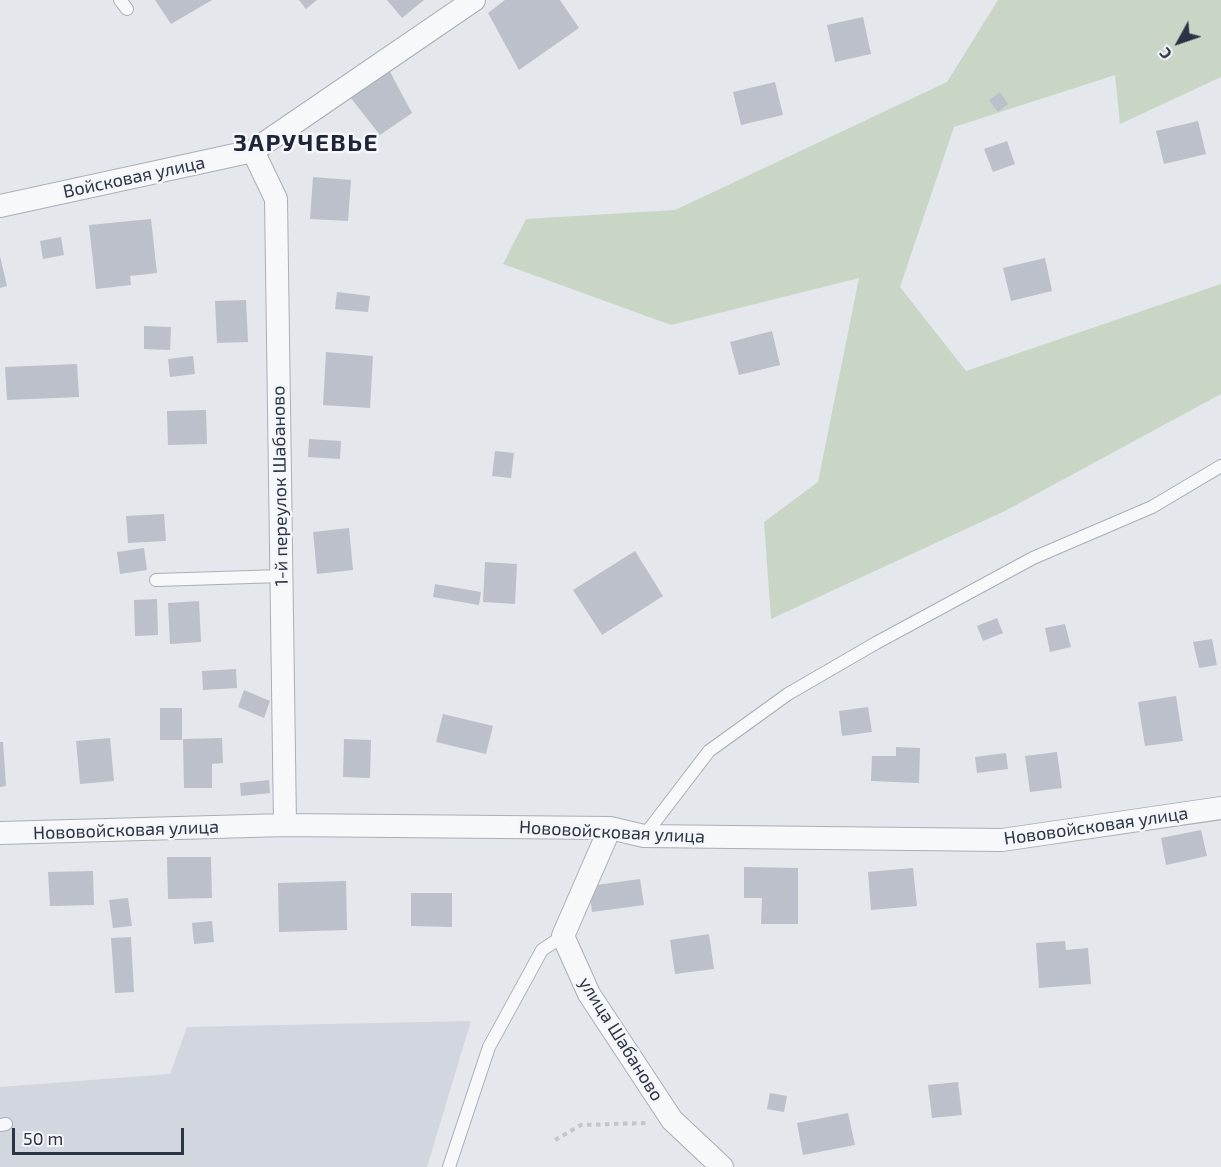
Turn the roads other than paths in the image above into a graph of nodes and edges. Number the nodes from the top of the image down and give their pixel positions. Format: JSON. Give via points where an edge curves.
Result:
{"nodes":[{"id":1,"x":474,"y":0,"type":"edge"},
{"id":2,"x":253,"y":151,"type":"junction"},
{"id":3,"x":0,"y":206,"type":"edge"},
{"id":4,"x":1221,"y":465,"type":"edge"},
{"id":5,"x":282,"y":576,"type":"junction"},
{"id":6,"x":156,"y":580,"type":"dead end"},
{"id":7,"x":1221,"y":808,"type":"edge"},
{"id":8,"x":285,"y":825,"type":"junction"},
{"id":9,"x":610,"y":828,"type":"junction"},
{"id":10,"x":0,"y":833,"type":"edge"},
{"id":11,"x":644,"y":836,"type":"junction"},
{"id":12,"x":563,"y":936,"type":"junction"},
{"id":13,"x":448,"y":1167,"type":"edge"},
{"id":14,"x":722,"y":1167,"type":"edge"}],
"edges":[{"from":1,"to":2,"type":"street","name":"Войсковая улица"},
{"from":2,"to":3,"type":"street","name":"Войсковая улица"},
{"from":2,"to":5,"type":"street","name":"1-й переулок Шабаново","via":[[276,199]]},
{"from":4,"to":11,"type":"lane","via":[[1152,507],[1033,558],[788,694],[709,751]]},
{"from":5,"to":6,"type":"lane"},
{"from":5,"to":8,"type":"street","name":"1-й переулок Шабаново"},
{"from":7,"to":11,"type":"street","name":"Нововойсковая улица","via":[[1002,840]]},
{"from":8,"to":9,"type":"street","name":"Нововойсковая улица"},
{"from":8,"to":10,"type":"street","name":"Нововойсковая улица"},
{"from":9,"to":11,"type":"street","name":"Нововойсковая улица"},
{"from":9,"to":12,"type":"street"},
{"from":12,"to":13,"type":"lane","via":[[542,950],[489,1047]]},
{"from":12,"to":14,"type":"street","name":"улица Шабаново","via":[[589,994],[672,1120]]}]}
